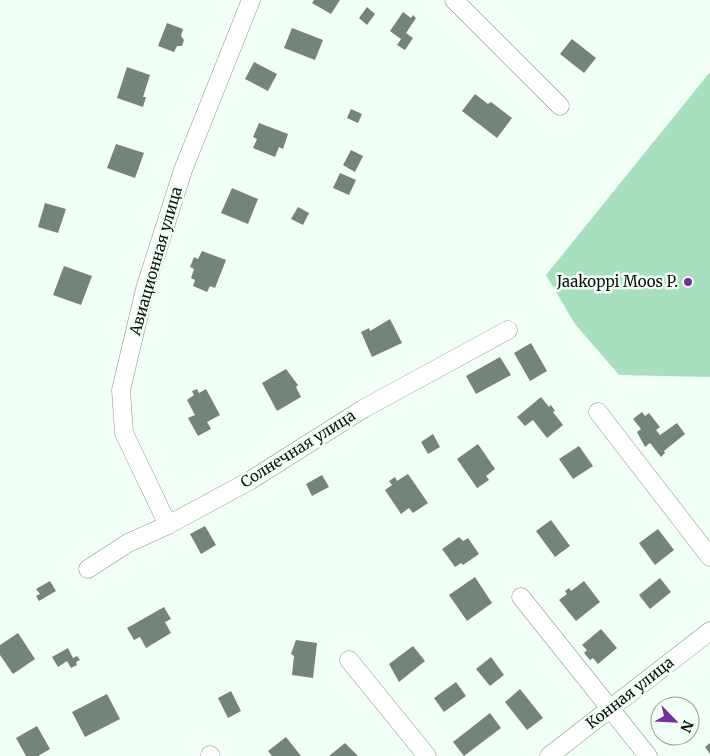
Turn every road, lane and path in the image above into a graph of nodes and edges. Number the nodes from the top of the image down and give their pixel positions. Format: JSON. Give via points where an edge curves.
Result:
{"nodes":[{"id":1,"x":252,"y":0,"type":"edge"},
{"id":2,"x":454,"y":0,"type":"edge"},
{"id":3,"x":560,"y":106,"type":"dead end"},
{"id":4,"x":508,"y":330,"type":"dead end"},
{"id":5,"x":598,"y":412,"type":"dead end"},
{"id":6,"x":168,"y":526,"type":"junction"},
{"id":7,"x":710,"y":557,"type":"edge"},
{"id":8,"x":88,"y":570,"type":"dead end"},
{"id":9,"x":521,"y":597,"type":"dead end"},
{"id":10,"x":710,"y":631,"type":"edge"},
{"id":11,"x":349,"y":660,"type":"dead end"},
{"id":12,"x":611,"y":708,"type":"junction"},
{"id":13,"x":427,"y":756,"type":"edge"},
{"id":14,"x":550,"y":756,"type":"edge"},
{"id":15,"x":648,"y":756,"type":"edge"}],
"edges":[{"from":1,"to":6,"type":"street","name":"Авиационная улица","via":[[183,170],[145,289],[121,390],[124,433]]},
{"from":2,"to":3,"type":"street"},
{"from":4,"to":6,"type":"street","name":"Солнечная улица","via":[[363,408],[251,480]]},
{"from":5,"to":7,"type":"street"},
{"from":6,"to":8,"type":"street","name":"Солнечная улица","via":[[128,543]]},
{"from":9,"to":12,"type":"street"},
{"from":10,"to":12,"type":"street","name":"Конная улица"},
{"from":11,"to":13,"type":"street"},
{"from":12,"to":14,"type":"street","name":"Конная улица"},
{"from":12,"to":15,"type":"street"}]}
